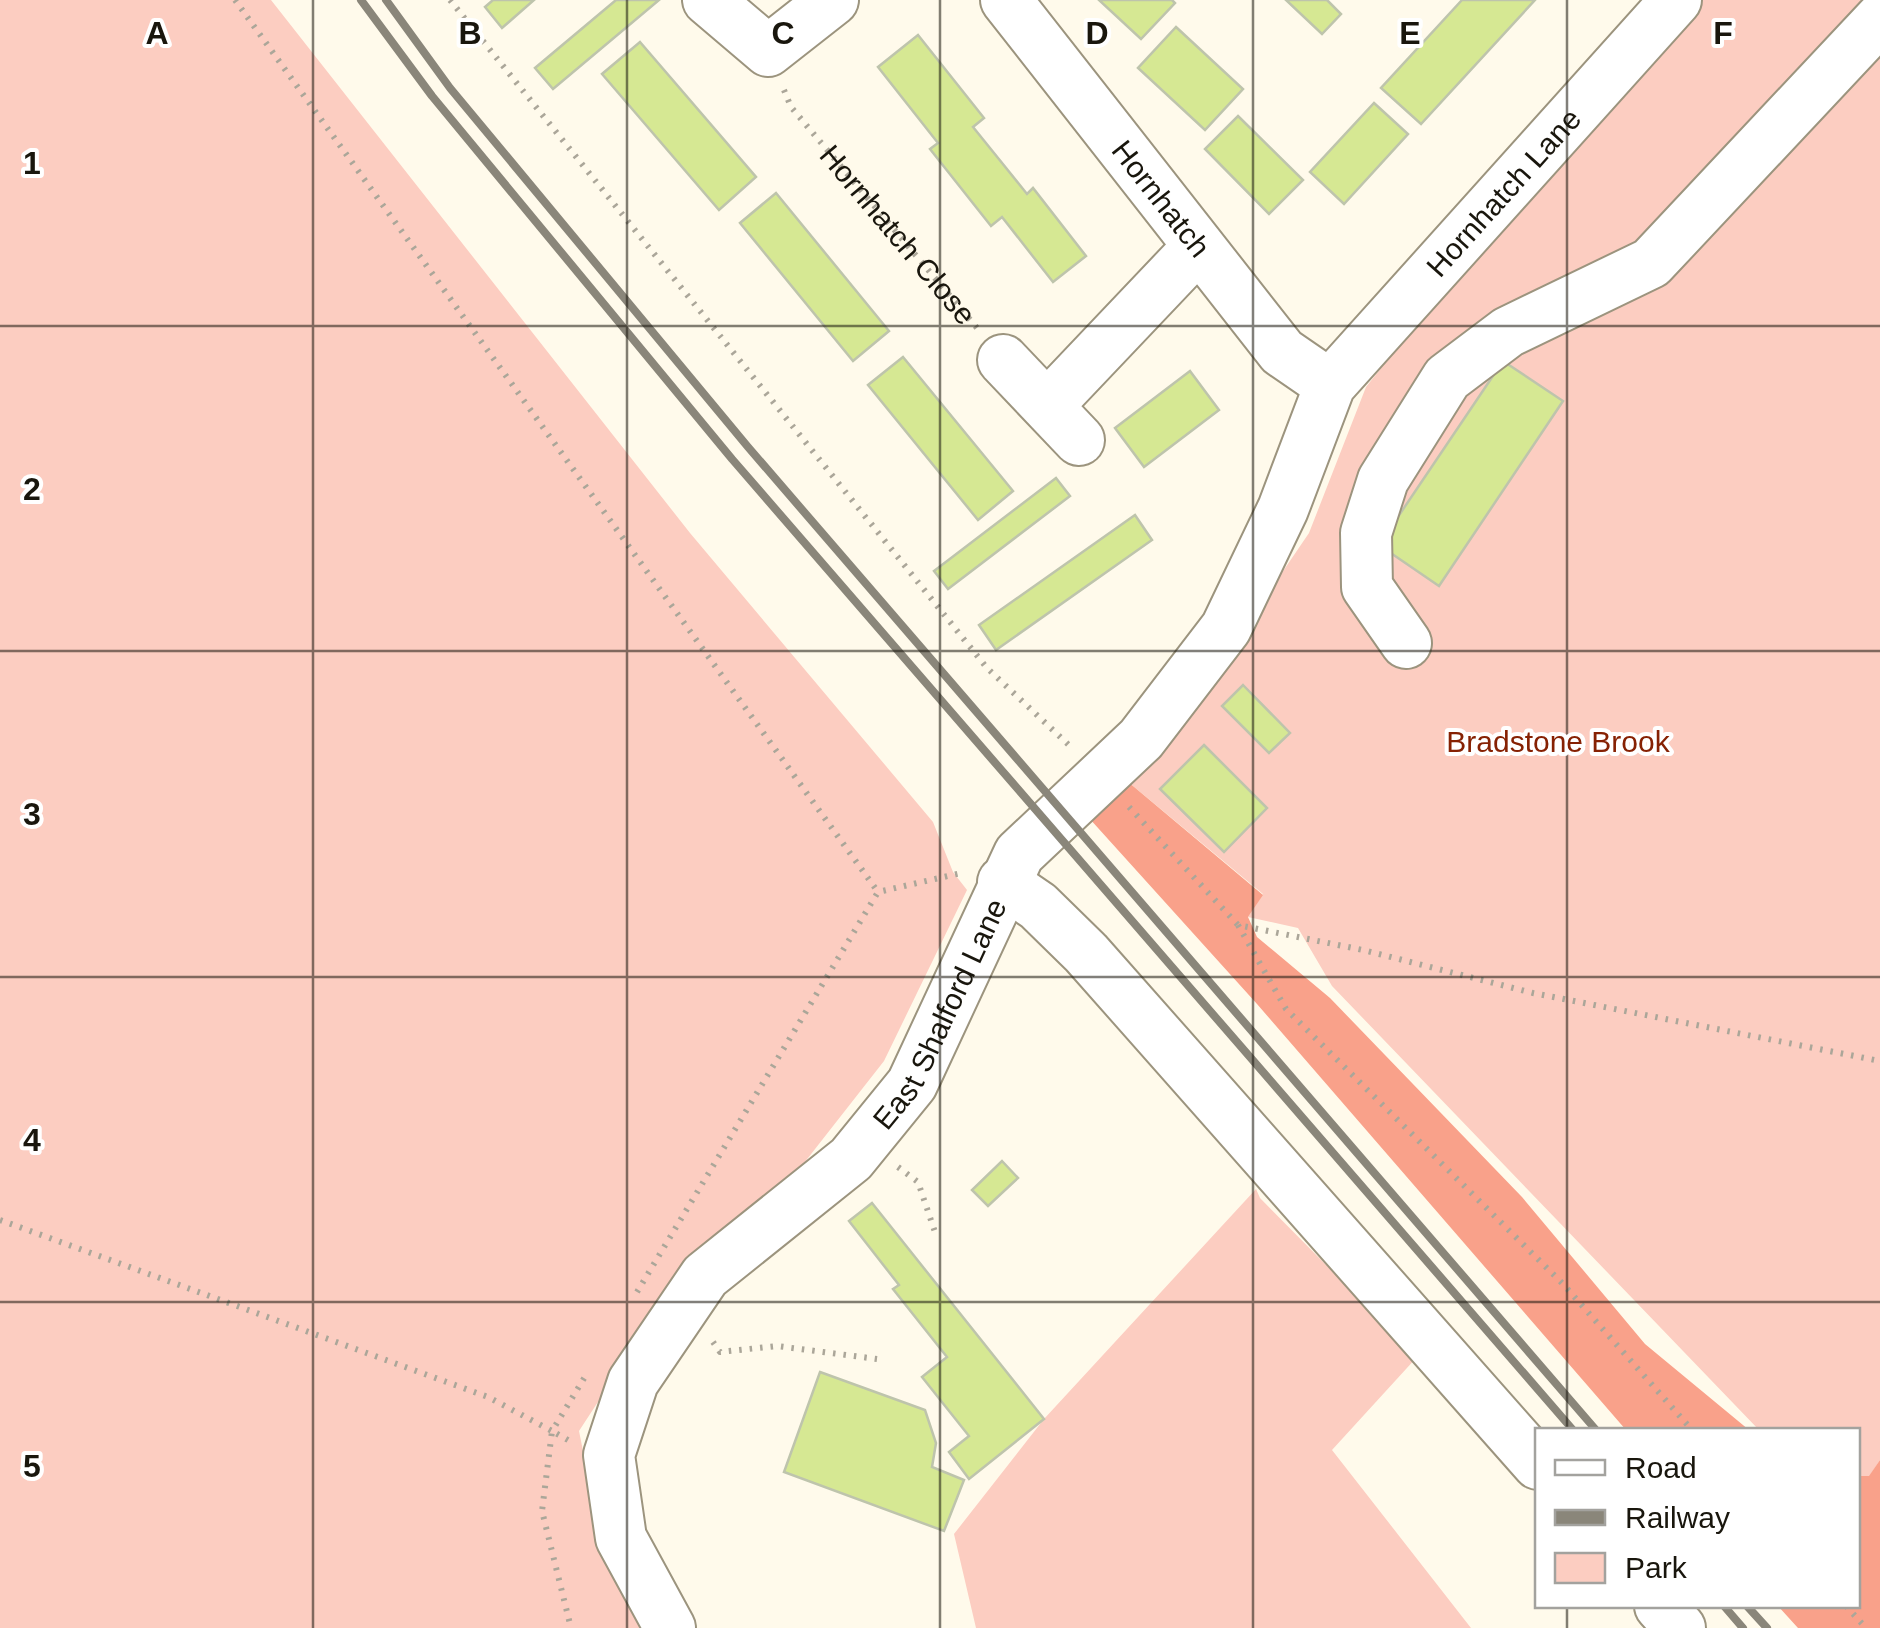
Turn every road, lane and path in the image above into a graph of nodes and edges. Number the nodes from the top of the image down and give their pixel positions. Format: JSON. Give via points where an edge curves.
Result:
{"nodes":[{"id":1,"x":235,"y":0,"type":"edge"},
{"id":2,"x":450,"y":0,"type":"edge"},
{"id":3,"x":708,"y":0,"type":"edge"},
{"id":4,"x":833,"y":0,"type":"edge"},
{"id":5,"x":1006,"y":0,"type":"edge"},
{"id":6,"x":1676,"y":0,"type":"edge"},
{"id":7,"x":1880,"y":19,"type":"edge"},
{"id":8,"x":768,"y":51,"type":"junction"},
{"id":9,"x":1198,"y":247,"type":"junction"},
{"id":10,"x":1003,"y":360,"type":"joint"},
{"id":11,"x":1330,"y":386,"type":"junction"},
{"id":12,"x":1406,"y":642,"type":"dead end"},
{"id":13,"x":1088,"y":789,"type":"junction"},
{"id":14,"x":953,"y":872,"type":"dead end"},
{"id":15,"x":1003,"y":882,"type":"junction"},
{"id":16,"x":878,"y":892,"type":"junction"},
{"id":17,"x":1238,"y":924,"type":"junction"},
{"id":18,"x":1880,"y":1061,"type":"edge"},
{"id":19,"x":865,"y":1142,"type":"junction"},
{"id":20,"x":0,"y":1220,"type":"edge"},
{"id":21,"x":936,"y":1235,"type":"dead end"},
{"id":22,"x":634,"y":1296,"type":"dead end"},
{"id":23,"x":684,"y":1305,"type":"junction"},
{"id":24,"x":877,"y":1359,"type":"dead end"},
{"id":25,"x":593,"y":1364,"type":"dead end"},
{"id":26,"x":1690,"y":1428,"type":"edge"},
{"id":27,"x":552,"y":1431,"type":"junction"},
{"id":28,"x":579,"y":1447,"type":"dead end"},
{"id":29,"x":1535,"y":1461,"type":"edge"},
{"id":30,"x":1662,"y":1608,"type":"edge"},
{"id":31,"x":1848,"y":1608,"type":"edge"},
{"id":32,"x":570,"y":1628,"type":"edge"},
{"id":33,"x":670,"y":1628,"type":"edge"},
{"id":34,"x":1680,"y":1628,"type":"edge"},
{"id":35,"x":1866,"y":1628,"type":"edge"}],
"edges":[{"from":1,"to":16,"type":"path"},
{"from":2,"to":13,"type":"path"},
{"from":3,"to":8,"type":"street"},
{"from":4,"to":8,"type":"street"},
{"from":5,"to":9,"type":"street","name":"Hornhatch"},
{"from":6,"to":11,"type":"street","name":"Hornhatch Lane"},
{"from":7,"to":12,"type":"street","via":[[1651,263],[1508,332],[1447,378],[1383,480],[1366,534],[1367,587]]},
{"from":8,"to":10,"type":"path","name":"Hornhatch Close","via":[[791,107]]},
{"from":9,"to":10,"type":"street","via":[[1064,422]]},
{"from":9,"to":11,"type":"street","name":"Hornhatch","via":[[1282,352]]},
{"from":11,"to":13,"type":"street","name":"East Shalford Lane","via":[[1283,509],[1226,628],[1142,739]]},
{"from":13,"to":15,"type":"street","name":"East Shalford Lane","via":[[1019,854]]},
{"from":13,"to":17,"type":"path"},
{"from":14,"to":16,"type":"path"},
{"from":15,"to":19,"type":"street","name":"East Shalford Lane","via":[[912,1084]]},
{"from":15,"to":29,"type":"street","via":[[1038,906],[1109,977]]},
{"from":16,"to":22,"type":"path"},
{"from":17,"to":18,"type":"path","via":[[1533,994]]},
{"from":17,"to":26,"type":"path","via":[[1286,1009],[1563,1284]]},
{"from":19,"to":21,"type":"path","via":[[918,1182]]},
{"from":19,"to":23,"type":"street","name":"East Shalford Lane","via":[[705,1276]]},
{"from":20,"to":27,"type":"path","via":[[488,1397]]},
{"from":23,"to":24,"type":"path","via":[[720,1352],[777,1346]]},
{"from":23,"to":33,"type":"street","name":"East Shalford Lane","via":[[633,1382],[608,1455],[621,1538]]},
{"from":25,"to":27,"type":"path"},
{"from":27,"to":28,"type":"path"},
{"from":27,"to":32,"type":"path","via":[[542,1511]]},
{"from":30,"to":34,"type":"street"},
{"from":31,"to":35,"type":"path"}]}
